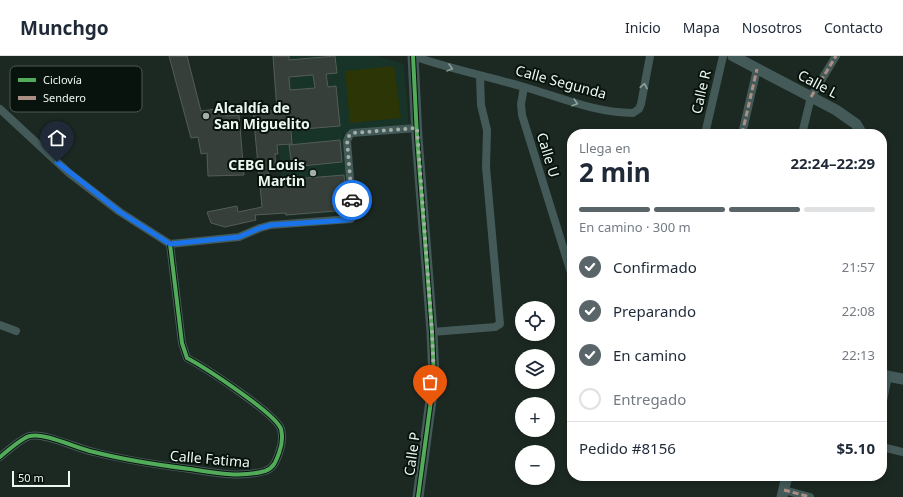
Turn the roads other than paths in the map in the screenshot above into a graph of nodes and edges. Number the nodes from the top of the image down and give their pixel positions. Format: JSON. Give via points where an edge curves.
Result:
{"nodes":[{"id":1,"x":413,"y":56,"type":"edge"},
{"id":2,"x":650,"y":56,"type":"edge"},
{"id":3,"x":723,"y":56,"type":"edge"},
{"id":4,"x":733,"y":56,"type":"edge"},
{"id":5,"x":836,"y":56,"type":"edge"},
{"id":6,"x":758,"y":69,"type":"junction"},
{"id":7,"x":480,"y":76,"type":"junction"},
{"id":8,"x":524,"y":87,"type":"junction"},
{"id":9,"x":811,"y":96,"type":"junction"},
{"id":10,"x":0,"y":109,"type":"edge"},
{"id":11,"x":417,"y":128,"type":"junction"},
{"id":12,"x":706,"y":129,"type":"edge"},
{"id":13,"x":743,"y":129,"type":"edge"},
{"id":14,"x":803,"y":129,"type":"edge"},
{"id":15,"x":859,"y":129,"type":"edge"},
{"id":16,"x":170,"y":244,"type":"junction"},
{"id":17,"x":567,"y":260,"type":"edge"},
{"id":18,"x":0,"y":325,"type":"edge"},
{"id":19,"x":16,"y":331,"type":"dead end"},
{"id":20,"x":432,"y":332,"type":"junction"},
{"id":21,"x":887,"y":375,"type":"edge"},
{"id":22,"x":903,"y":379,"type":"edge"},
{"id":23,"x":887,"y":448,"type":"edge"},
{"id":24,"x":903,"y":452,"type":"edge"},
{"id":25,"x":0,"y":457,"type":"edge"},
{"id":26,"x":786,"y":481,"type":"edge"},
{"id":27,"x":783,"y":494,"type":"edge"},
{"id":28,"x":418,"y":497,"type":"edge"},
{"id":29,"x":810,"y":497,"type":"edge"}],
"edges":[{"from":1,"to":7,"type":"street","name":"Calle Segunda","one_way":true},
{"from":1,"to":11,"type":"street","name":"Calle P"},
{"from":8,"to":2,"type":"street","name":"Calle Segunda","one_way":true,"via":[[584,106],[633,113],[639,109]]},
{"from":3,"to":12,"type":"street","name":"Calle R"},
{"from":4,"to":6,"type":"street","name":"Calle L"},
{"from":5,"to":9,"type":"street"},
{"from":6,"to":9,"type":"street","name":"Calle L"},
{"from":6,"to":13,"type":"street"},
{"from":7,"to":8,"type":"street","name":"Calle Segunda"},
{"from":7,"to":20,"type":"street","via":[[481,105],[487,130],[486,167],[500,324],[496,327]]},
{"from":8,"to":17,"type":"street","name":"Calle U","via":[[522,115]]},
{"from":9,"to":14,"type":"street"},
{"from":9,"to":15,"type":"street","name":"Calle L","via":[[849,119]]},
{"from":10,"to":16,"type":"street","via":[[69,173],[120,212]]},
{"from":11,"to":16,"type":"street","via":[[352,133],[349,136],[347,140],[353,216],[351,219],[271,225],[239,237]]},
{"from":11,"to":20,"type":"street","name":"Calle P"},
{"from":16,"to":25,"type":"street","name":"Calle Fatima","via":[[182,342],[187,358],[262,409],[280,427],[281,447],[270,469],[254,474],[227,474],[162,466],[93,452],[45,436],[30,436]]},
{"from":18,"to":19,"type":"street"},
{"from":20,"to":28,"type":"street","name":"Calle P","via":[[434,378]]},
{"from":21,"to":22,"type":"street"},
{"from":23,"to":24,"type":"street"},
{"from":26,"to":27,"type":"street"},
{"from":27,"to":29,"type":"street"}]}
